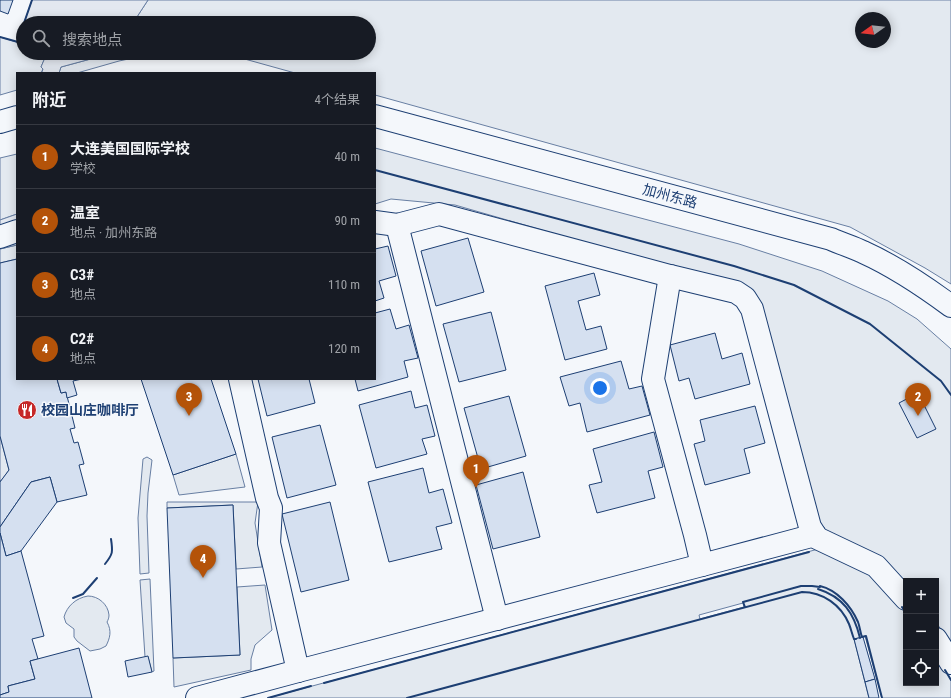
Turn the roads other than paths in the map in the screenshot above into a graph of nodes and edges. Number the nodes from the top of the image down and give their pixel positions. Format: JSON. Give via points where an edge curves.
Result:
{"nodes":[{"id":1,"x":376,"y":116,"type":"edge"},
{"id":2,"x":16,"y":117,"type":"edge"},
{"id":3,"x":0,"y":122,"type":"edge"},
{"id":4,"x":376,"y":222,"type":"edge"},
{"id":5,"x":397,"y":225,"type":"junction"},
{"id":6,"x":16,"y":231,"type":"edge"},
{"id":7,"x":0,"y":236,"type":"edge"},
{"id":8,"x":670,"y":276,"type":"junction"},
{"id":9,"x":951,"y":306,"type":"edge"},
{"id":10,"x":240,"y":380,"type":"edge"},
{"id":11,"x":815,"y":535,"type":"junction"},
{"id":12,"x":702,"y":565,"type":"junction"},
{"id":13,"x":903,"y":596,"type":"edge"},
{"id":14,"x":497,"y":619,"type":"junction"},
{"id":15,"x":939,"y":645,"type":"edge"},
{"id":16,"x":951,"y":663,"type":"edge"},
{"id":17,"x":298,"y":671,"type":"junction"},
{"id":18,"x":197,"y":698,"type":"edge"}],
"edges":[{"from":1,"to":9,"type":"street","name":"加州东路","via":[[831,239],[891,267]]},
{"from":2,"to":3,"type":"street"},
{"from":4,"to":5,"type":"street"},
{"from":5,"to":8,"type":"street","via":[[439,214]]},
{"from":5,"to":14,"type":"street"},
{"from":6,"to":7,"type":"street"},
{"from":8,"to":11,"type":"street","via":[[736,292],[745,298],[752,310],[810,527]]},
{"from":8,"to":12,"type":"street","via":[[653,379]]},
{"from":10,"to":17,"type":"street","via":[[271,508],[269,543]]},
{"from":11,"to":12,"type":"street"},
{"from":11,"to":13,"type":"street","via":[[876,566]]},
{"from":12,"to":14,"type":"street"},
{"from":14,"to":17,"type":"street"},
{"from":15,"to":16,"type":"street"},
{"from":17,"to":18,"type":"street"}]}
